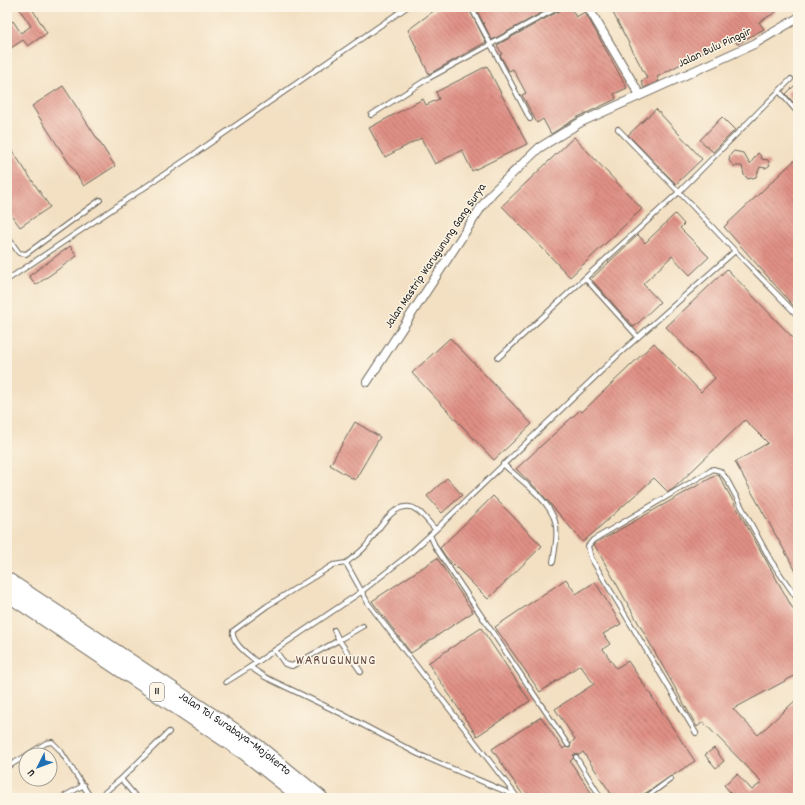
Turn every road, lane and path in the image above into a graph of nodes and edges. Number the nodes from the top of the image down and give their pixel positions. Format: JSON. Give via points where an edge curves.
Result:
{"nodes":[{"id":1,"x":407,"y":7,"type":"edge"},
{"id":2,"x":471,"y":7,"type":"edge"},
{"id":3,"x":559,"y":7,"type":"edge"},
{"id":4,"x":588,"y":7,"type":"edge"},
{"id":5,"x":798,"y":18,"type":"edge"},
{"id":6,"x":490,"y":45,"type":"junction"},
{"id":7,"x":791,"y":79,"type":"dead end"},
{"id":8,"x":780,"y":92,"type":"junction"},
{"id":9,"x":640,"y":95,"type":"junction"},
{"id":10,"x":798,"y":113,"type":"edge"},
{"id":11,"x":371,"y":115,"type":"dead end"},
{"id":12,"x":530,"y":119,"type":"dead end"},
{"id":13,"x":618,"y":129,"type":"dead end"},
{"id":14,"x":679,"y":192,"type":"junction"},
{"id":15,"x":100,"y":200,"type":"dead end"},
{"id":16,"x":7,"y":236,"type":"edge"},
{"id":17,"x":736,"y":251,"type":"junction"},
{"id":18,"x":585,"y":278,"type":"junction"},
{"id":19,"x":7,"y":280,"type":"edge"},
{"id":20,"x":798,"y":316,"type":"edge"},
{"id":21,"x":638,"y":337,"type":"junction"},
{"id":22,"x":498,"y":358,"type":"dead end"},
{"id":23,"x":367,"y":382,"type":"dead end"},
{"id":24,"x":503,"y":464,"type":"junction"},
{"id":25,"x":435,"y":529,"type":"junction"},
{"id":26,"x":430,"y":534,"type":"junction"},
{"id":27,"x":553,"y":562,"type":"dead end"},
{"id":28,"x":346,"y":563,"type":"junction"},
{"id":29,"x":7,"y":580,"type":"edge"},
{"id":30,"x":361,"y":592,"type":"junction"},
{"id":31,"x":7,"y":593,"type":"edge"},
{"id":32,"x":798,"y":600,"type":"edge"},
{"id":33,"x":363,"y":626,"type":"dead end"},
{"id":34,"x":334,"y":630,"type":"dead end"},
{"id":35,"x":340,"y":640,"type":"junction"},
{"id":36,"x":275,"y":650,"type":"junction"},
{"id":37,"x":257,"y":662,"type":"junction"},
{"id":38,"x":250,"y":667,"type":"junction"},
{"id":39,"x":361,"y":672,"type":"dead end"},
{"id":40,"x":226,"y":682,"type":"dead end"},
{"id":41,"x":169,"y":732,"type":"dead end"},
{"id":42,"x":696,"y":734,"type":"dead end"},
{"id":43,"x":568,"y":745,"type":"dead end"},
{"id":44,"x":39,"y":747,"type":"edge"},
{"id":45,"x":57,"y":747,"type":"edge"},
{"id":46,"x":58,"y":748,"type":"edge"},
{"id":47,"x":576,"y":757,"type":"dead end"},
{"id":48,"x":18,"y":760,"type":"edge"},
{"id":49,"x":7,"y":767,"type":"edge"},
{"id":50,"x":121,"y":779,"type":"junction"},
{"id":51,"x":671,"y":779,"type":"dead end"},
{"id":52,"x":84,"y":785,"type":"junction"},
{"id":53,"x":517,"y":797,"type":"edge"},
{"id":54,"x":61,"y":798,"type":"edge"},
{"id":55,"x":91,"y":798,"type":"edge"},
{"id":56,"x":98,"y":798,"type":"edge"},
{"id":57,"x":137,"y":798,"type":"edge"},
{"id":58,"x":303,"y":798,"type":"edge"},
{"id":59,"x":320,"y":798,"type":"edge"},
{"id":60,"x":601,"y":798,"type":"edge"},
{"id":61,"x":645,"y":798,"type":"edge"}],
"edges":[{"from":1,"to":19,"type":"lane"},
{"from":2,"to":6,"type":"lane"},
{"from":3,"to":6,"type":"lane"},
{"from":4,"to":9,"type":"street"},
{"from":5,"to":9,"type":"street","name":"Jalan Bulu Pinggir","via":[[754,44]]},
{"from":6,"to":11,"type":"lane","via":[[429,78]]},
{"from":6,"to":12,"type":"lane"},
{"from":7,"to":8,"type":"lane"},
{"from":8,"to":10,"type":"lane"},
{"from":8,"to":14,"type":"lane"},
{"from":9,"to":23,"type":"street","name":"Jalan Mastrip Warugunung Gang Surya","via":[[581,122],[539,148],[493,192]]},
{"from":13,"to":14,"type":"lane"},
{"from":14,"to":17,"type":"lane"},
{"from":14,"to":18,"type":"lane"},
{"from":15,"to":16,"type":"lane","via":[[26,254],[19,253]]},
{"from":17,"to":20,"type":"lane"},
{"from":17,"to":21,"type":"lane"},
{"from":18,"to":21,"type":"lane"},
{"from":18,"to":22,"type":"lane"},
{"from":21,"to":24,"type":"lane"},
{"from":24,"to":25,"type":"lane"},
{"from":24,"to":27,"type":"lane","via":[[538,496],[554,519],[556,541]]},
{"from":25,"to":26,"type":"lane"},
{"from":25,"to":28,"type":"lane","via":[[417,511],[410,507],[401,508],[379,527],[364,549]]},
{"from":26,"to":30,"type":"lane","via":[[407,556]]},
{"from":26,"to":43,"type":"lane","via":[[436,548]]},
{"from":28,"to":30,"type":"lane"},
{"from":28,"to":37,"type":"lane","via":[[333,565],[267,606],[233,631],[238,644]]},
{"from":29,"to":59,"type":"highway","name":"Jalan Tol Surabaya–Mojokerto","number":"11","via":[[251,742]]},
{"from":30,"to":36,"type":"lane"},
{"from":30,"to":53,"type":"lane"},
{"from":31,"to":58,"type":"highway","name":"Jalan Tol Surabaya–Mojokerto","number":"11","via":[[246,753]]},
{"from":32,"to":42,"type":"lane","via":[[771,561],[726,478],[720,471],[713,469],[593,540],[588,546],[591,558]]},
{"from":33,"to":35,"type":"lane"},
{"from":34,"to":35,"type":"lane"},
{"from":35,"to":36,"type":"lane","via":[[292,666],[285,664]]},
{"from":35,"to":39,"type":"lane"},
{"from":36,"to":37,"type":"lane"},
{"from":37,"to":38,"type":"lane"},
{"from":38,"to":40,"type":"lane"},
{"from":38,"to":53,"type":"lane","via":[[418,754]]},
{"from":41,"to":50,"type":"lane"},
{"from":44,"to":45,"type":"lane","via":[[52,742]]},
{"from":46,"to":52,"type":"lane"},
{"from":47,"to":60,"type":"lane"},
{"from":48,"to":49,"type":"lane"},
{"from":50,"to":56,"type":"lane"},
{"from":50,"to":57,"type":"lane"},
{"from":51,"to":61,"type":"lane"},
{"from":52,"to":54,"type":"lane"},
{"from":52,"to":55,"type":"lane"}]}
